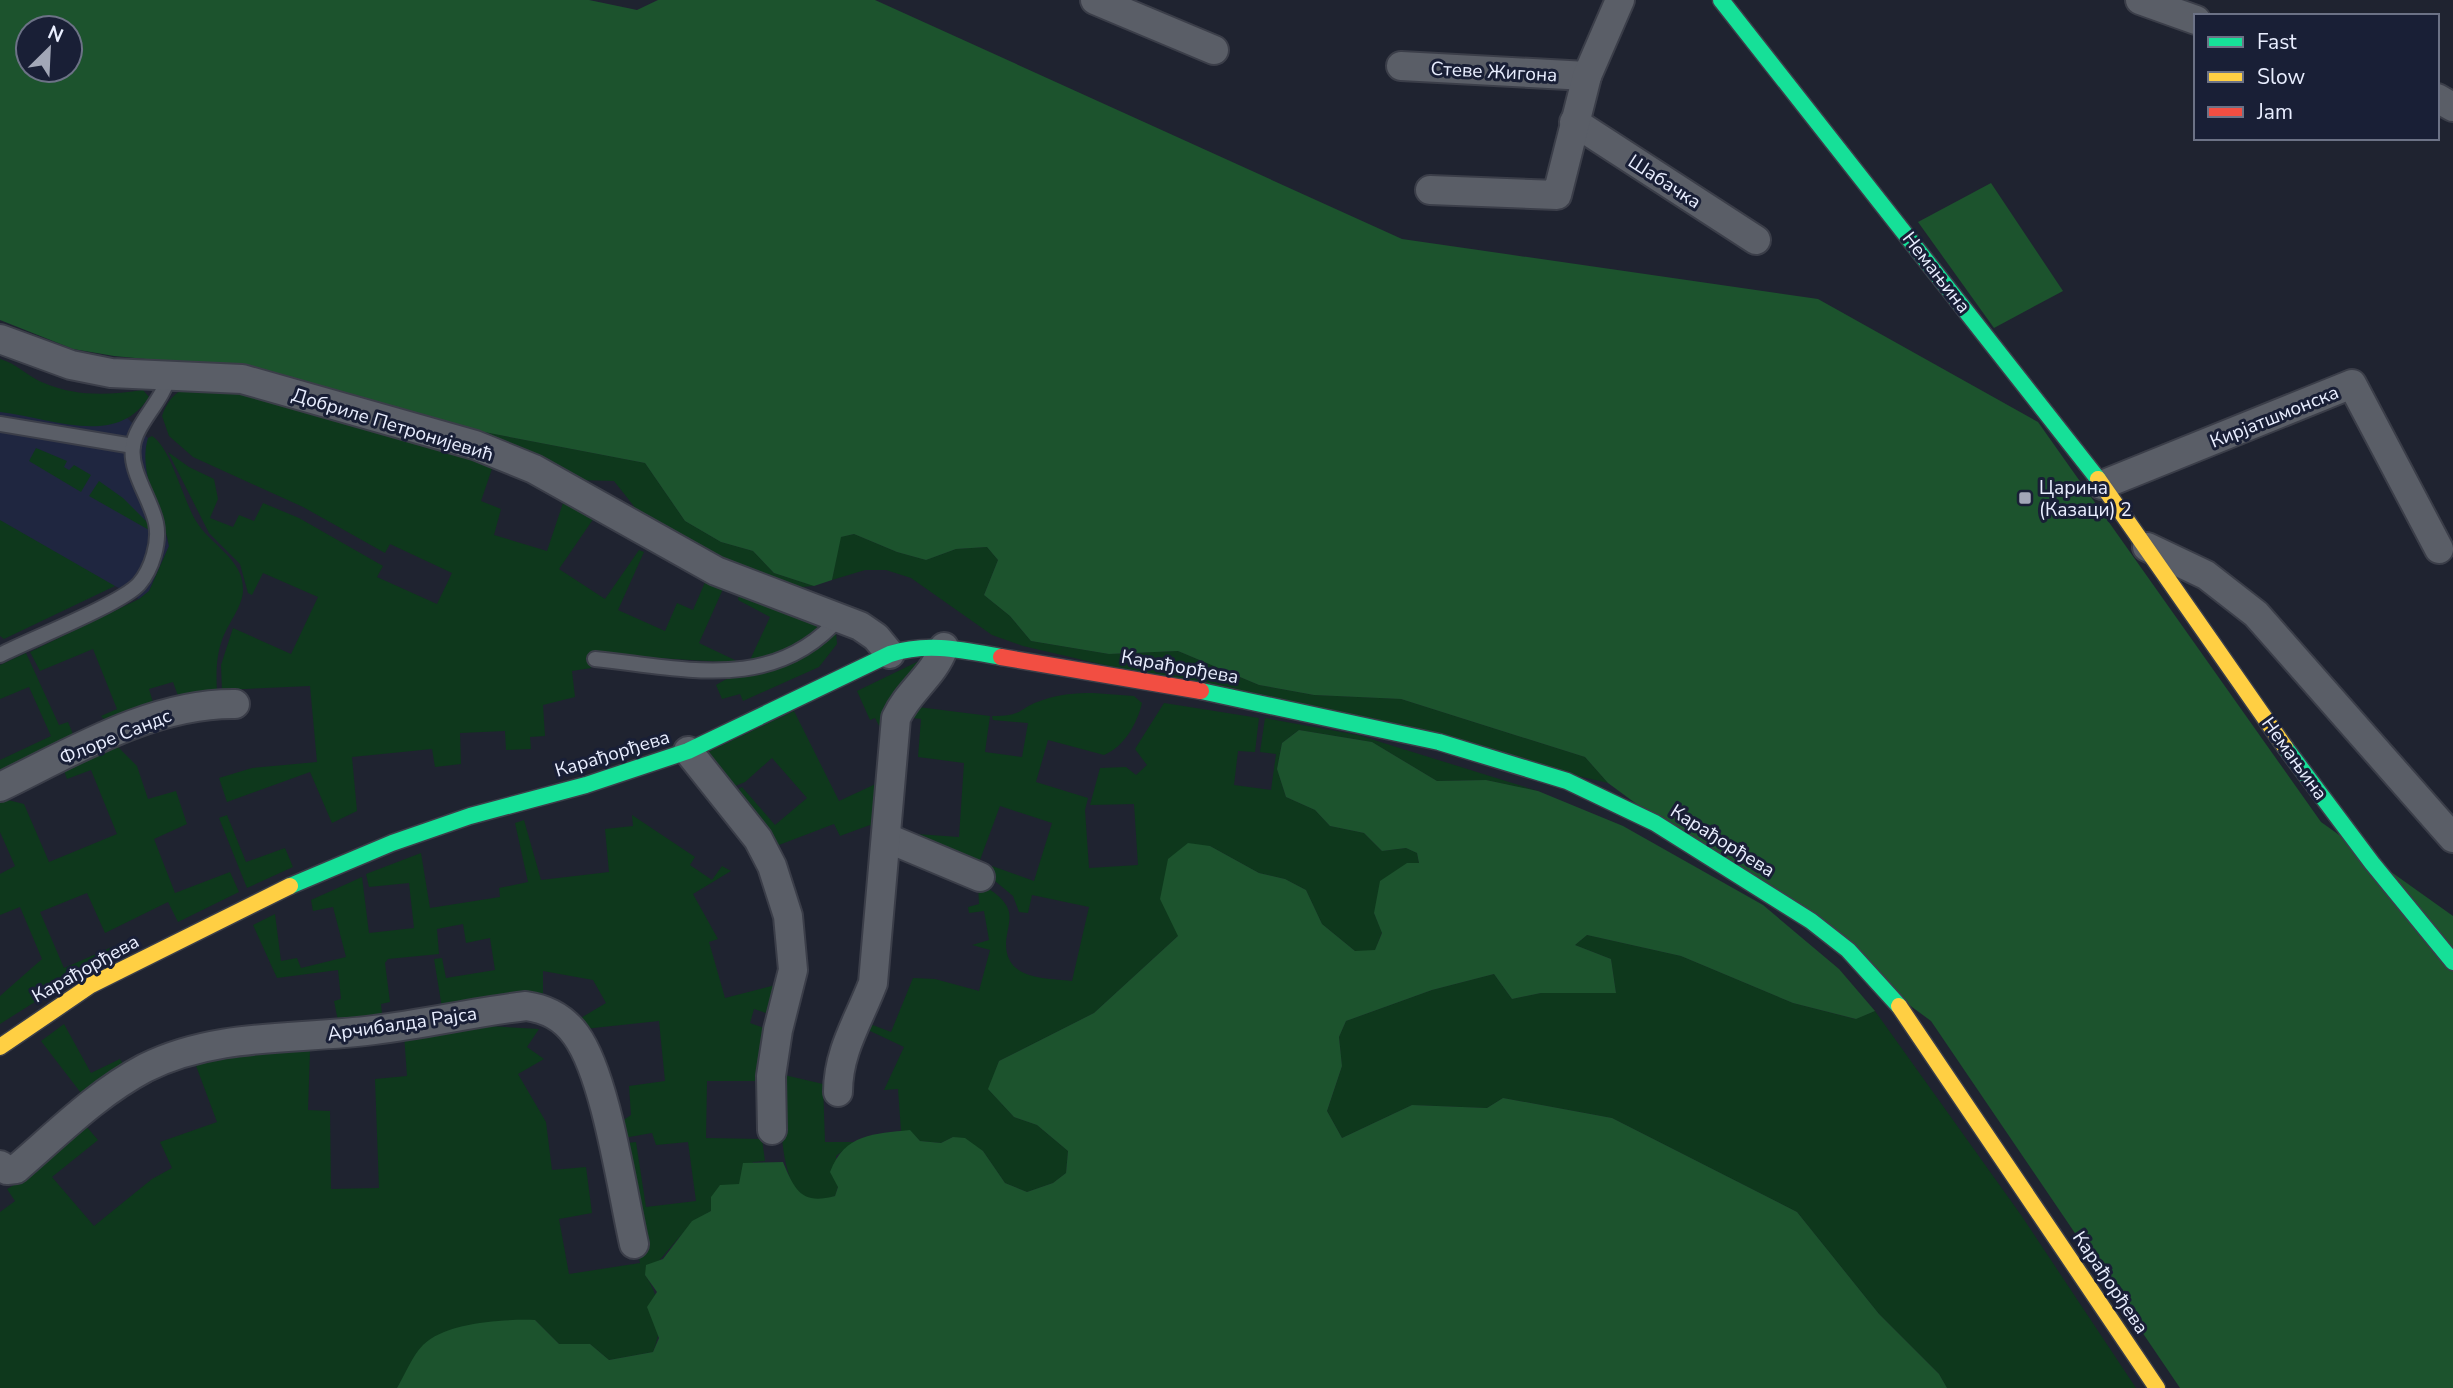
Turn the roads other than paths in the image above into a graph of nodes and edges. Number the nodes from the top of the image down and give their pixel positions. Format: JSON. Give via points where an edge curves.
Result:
{"nodes":[{"id":1,"x":1095,"y":0,"type":"edge"},
{"id":2,"x":1620,"y":0,"type":"edge"},
{"id":3,"x":1721,"y":0,"type":"edge"},
{"id":4,"x":2140,"y":0,"type":"edge"},
{"id":5,"x":2194,"y":19,"type":"edge"},
{"id":6,"x":1214,"y":50,"type":"dead end"},
{"id":7,"x":1401,"y":66,"type":"dead end"},
{"id":8,"x":1587,"y":76,"type":"junction"},
{"id":9,"x":1574,"y":122,"type":"junction"},
{"id":10,"x":1430,"y":190,"type":"dead end"},
{"id":11,"x":1756,"y":240,"type":"dead end"},
{"id":12,"x":0,"y":340,"type":"edge"},
{"id":13,"x":169,"y":375,"type":"junction"},
{"id":14,"x":0,"y":424,"type":"edge"},
{"id":15,"x":133,"y":446,"type":"junction"},
{"id":16,"x":2102,"y":485,"type":"junction"},
{"id":17,"x":2147,"y":547,"type":"junction"},
{"id":18,"x":2439,"y":549,"type":"dead end"},
{"id":19,"x":841,"y":616,"type":"junction"},
{"id":20,"x":944,"y":647,"type":"junction"},
{"id":21,"x":890,"y":654,"type":"junction"},
{"id":22,"x":0,"y":655,"type":"edge"},
{"id":23,"x":595,"y":659,"type":"dead end"},
{"id":24,"x":235,"y":704,"type":"dead end"},
{"id":25,"x":688,"y":751,"type":"junction"},
{"id":26,"x":0,"y":787,"type":"edge"},
{"id":27,"x":887,"y":838,"type":"junction"},
{"id":28,"x":2453,"y":838,"type":"edge"},
{"id":29,"x":980,"y":877,"type":"dead end"},
{"id":30,"x":2453,"y":962,"type":"edge"},
{"id":31,"x":0,"y":1047,"type":"edge"},
{"id":32,"x":838,"y":1091,"type":"dead end"},
{"id":33,"x":772,"y":1130,"type":"dead end"},
{"id":34,"x":0,"y":1165,"type":"edge"},
{"id":35,"x":634,"y":1244,"type":"dead end"},
{"id":36,"x":2157,"y":1388,"type":"edge"}],
"edges":[{"from":1,"to":6,"type":"street"},
{"from":2,"to":8,"type":"street"},
{"from":3,"to":16,"type":"street","name":"Немањина"},
{"from":4,"to":5,"type":"street"},
{"from":7,"to":8,"type":"street","name":"Стеве Жигона"},
{"from":8,"to":9,"type":"street"},
{"from":9,"to":10,"type":"street","via":[[1557,195]]},
{"from":9,"to":11,"type":"street","name":"Шабачка"},
{"from":12,"to":13,"type":"street","name":"Добриле Петронијевић","via":[[71,365],[111,373]]},
{"from":13,"to":15,"type":"lane"},
{"from":13,"to":19,"type":"street","name":"Добриле Петронијевић","via":[[242,379],[475,445],[534,469],[716,570]]},
{"from":14,"to":15,"type":"lane"},
{"from":15,"to":22,"type":"lane","via":[[158,535],[138,585]]},
{"from":16,"to":17,"type":"street","name":"Немањина"},
{"from":16,"to":18,"type":"street","name":"Кирјатшмонска","via":[[2352,384]]},
{"from":17,"to":28,"type":"street","name":"Немањина","via":[[2206,575],[2256,614]]},
{"from":17,"to":30,"type":"street","name":"Немањина","via":[[2285,747]]},
{"from":19,"to":21,"type":"street","name":"Добриле Петронијевић","via":[[876,637]]},
{"from":19,"to":23,"type":"lane","via":[[802,651],[753,669],[702,670]]},
{"from":20,"to":21,"type":"street","name":"Карађорђева"},
{"from":20,"to":27,"type":"street","via":[[928,677],[896,718]]},
{"from":20,"to":36,"type":"street","name":"Карађорђева","via":[[1226,695],[1438,742],[1567,782],[1615,802],[1723,863],[1839,943],[1899,1006]]},
{"from":21,"to":25,"type":"street","name":"Карађорђева"},
{"from":24,"to":26,"type":"street","name":"Флоре Сандс","via":[[204,704],[164,715],[97,740]]},
{"from":25,"to":31,"type":"street","name":"Карађорђева","via":[[470,816],[327,869],[91,985]]},
{"from":25,"to":33,"type":"street","via":[[758,839],[789,916],[793,970],[771,1076]]},
{"from":27,"to":29,"type":"street"},
{"from":27,"to":32,"type":"street","via":[[873,983],[845,1046]]},
{"from":34,"to":35,"type":"street","name":"Арчибалда Рајса","via":[[16,1169],[111,1087],[148,1067],[203,1047],[238,1040],[376,1030],[526,1006],[559,1017],[576,1036],[595,1073]]}]}
